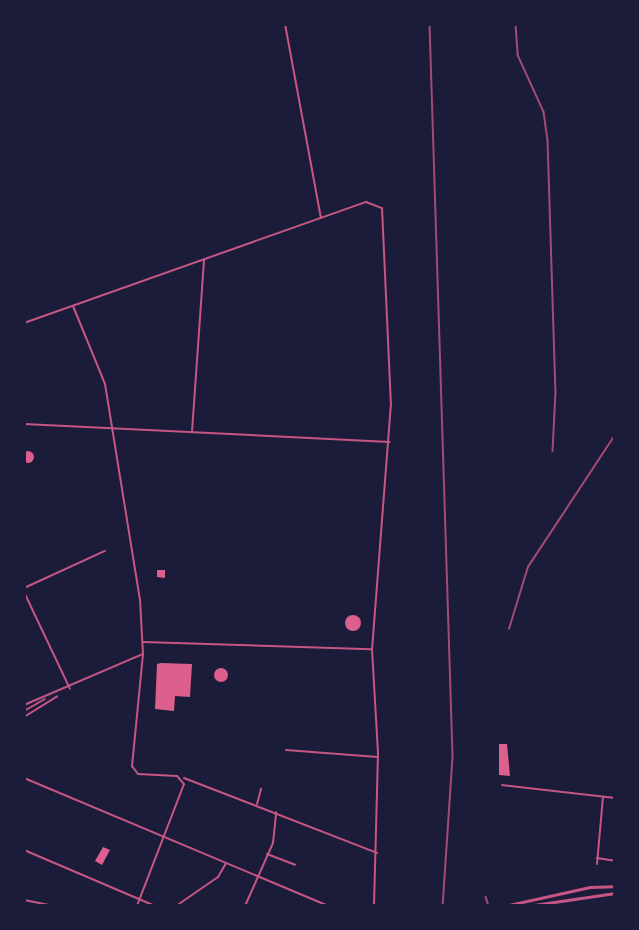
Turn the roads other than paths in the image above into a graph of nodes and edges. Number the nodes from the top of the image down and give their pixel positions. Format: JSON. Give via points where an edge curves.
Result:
{"nodes":[{"id":1,"x":285,"y":24,"type":"edge"},
{"id":2,"x":321,"y":218,"type":"junction"},
{"id":3,"x":204,"y":259,"type":"junction"},
{"id":4,"x":73,"y":306,"type":"junction"},
{"id":5,"x":24,"y":323,"type":"edge"},
{"id":6,"x":24,"y":424,"type":"edge"},
{"id":7,"x":114,"y":429,"type":"junction"},
{"id":8,"x":192,"y":432,"type":"junction"},
{"id":9,"x":390,"y":442,"type":"junction"},
{"id":10,"x":105,"y":551,"type":"dead end"},
{"id":11,"x":24,"y":588,"type":"edge"},
{"id":12,"x":24,"y":592,"type":"edge"},
{"id":13,"x":143,"y":642,"type":"junction"},
{"id":14,"x":372,"y":649,"type":"junction"},
{"id":15,"x":143,"y":654,"type":"junction"},
{"id":16,"x":70,"y":689,"type":"junction"},
{"id":17,"x":59,"y":694,"type":"junction"},
{"id":18,"x":52,"y":695,"type":"junction"},
{"id":19,"x":24,"y":705,"type":"edge"},
{"id":20,"x":24,"y":711,"type":"edge"},
{"id":21,"x":24,"y":717,"type":"edge"},
{"id":22,"x":286,"y":750,"type":"dead end"},
{"id":23,"x":378,"y":757,"type":"junction"},
{"id":24,"x":24,"y":778,"type":"edge"},
{"id":25,"x":183,"y":778,"type":"junction"},
{"id":26,"x":502,"y":785,"type":"dead end"},
{"id":27,"x":261,"y":789,"type":"dead end"},
{"id":28,"x":603,"y":796,"type":"junction"},
{"id":29,"x":615,"y":798,"type":"edge"},
{"id":30,"x":257,"y":804,"type":"junction"},
{"id":31,"x":276,"y":812,"type":"junction"},
{"id":32,"x":166,"y":838,"type":"junction"},
{"id":33,"x":24,"y":850,"type":"edge"},
{"id":34,"x":377,"y":853,"type":"junction"},
{"id":35,"x":267,"y":854,"type":"junction"},
{"id":36,"x":597,"y":858,"type":"junction"},
{"id":37,"x":615,"y":861,"type":"edge"},
{"id":38,"x":226,"y":863,"type":"junction"},
{"id":39,"x":597,"y":864,"type":"dead end"},
{"id":40,"x":295,"y":865,"type":"dead end"},
{"id":41,"x":258,"y":877,"type":"junction"},
{"id":42,"x":615,"y":886,"type":"edge"},
{"id":43,"x":615,"y":893,"type":"edge"},
{"id":44,"x":140,"y":898,"type":"junction"},
{"id":45,"x":24,"y":900,"type":"edge"},
{"id":46,"x":54,"y":906,"type":"edge"},
{"id":47,"x":136,"y":906,"type":"edge"},
{"id":48,"x":155,"y":906,"type":"edge"},
{"id":49,"x":176,"y":906,"type":"edge"},
{"id":50,"x":245,"y":906,"type":"edge"},
{"id":51,"x":329,"y":906,"type":"edge"},
{"id":52,"x":374,"y":906,"type":"edge"},
{"id":53,"x":504,"y":906,"type":"edge"},
{"id":54,"x":527,"y":906,"type":"edge"}],
"edges":[{"from":1,"to":2,"type":"street"},
{"from":2,"to":3,"type":"street"},
{"from":2,"to":9,"type":"street","via":[[366,202],[380,204],[386,223]]},
{"from":3,"to":4,"type":"street"},
{"from":3,"to":8,"type":"street"},
{"from":4,"to":5,"type":"street"},
{"from":4,"to":7,"type":"street","via":[[102,374]]},
{"from":6,"to":7,"type":"street"},
{"from":7,"to":8,"type":"street"},
{"from":7,"to":13,"type":"street"},
{"from":8,"to":9,"type":"street"},
{"from":9,"to":14,"type":"street"},
{"from":10,"to":11,"type":"street"},
{"from":12,"to":16,"type":"street"},
{"from":13,"to":14,"type":"street"},
{"from":13,"to":15,"type":"street"},
{"from":14,"to":23,"type":"street"},
{"from":15,"to":16,"type":"street"},
{"from":15,"to":25,"type":"street","via":[[132,766],[138,774]]},
{"from":16,"to":17,"type":"street"},
{"from":17,"to":18,"type":"street"},
{"from":17,"to":21,"type":"street"},
{"from":18,"to":19,"type":"street"},
{"from":18,"to":20,"type":"street"},
{"from":22,"to":23,"type":"street"},
{"from":23,"to":34,"type":"street"},
{"from":24,"to":32,"type":"street"},
{"from":25,"to":30,"type":"street"},
{"from":25,"to":32,"type":"street","via":[[183,797]]},
{"from":26,"to":28,"type":"street"},
{"from":27,"to":30,"type":"street"},
{"from":28,"to":29,"type":"street"},
{"from":28,"to":36,"type":"street"},
{"from":30,"to":31,"type":"street"},
{"from":31,"to":34,"type":"street"},
{"from":31,"to":35,"type":"street","via":[[275,837]]},
{"from":32,"to":38,"type":"street"},
{"from":32,"to":44,"type":"street"},
{"from":33,"to":44,"type":"street"},
{"from":34,"to":52,"type":"street"},
{"from":35,"to":40,"type":"street"},
{"from":35,"to":41,"type":"street"},
{"from":36,"to":37,"type":"street"},
{"from":36,"to":39,"type":"street"},
{"from":38,"to":41,"type":"street"},
{"from":38,"to":49,"type":"street","via":[[219,877]]},
{"from":41,"to":50,"type":"street"},
{"from":41,"to":51,"type":"street"},
{"from":42,"to":53,"type":"street","via":[[590,886]]},
{"from":43,"to":54,"type":"street"},
{"from":44,"to":47,"type":"street"},
{"from":44,"to":48,"type":"street"},
{"from":45,"to":46,"type":"street"}]}
